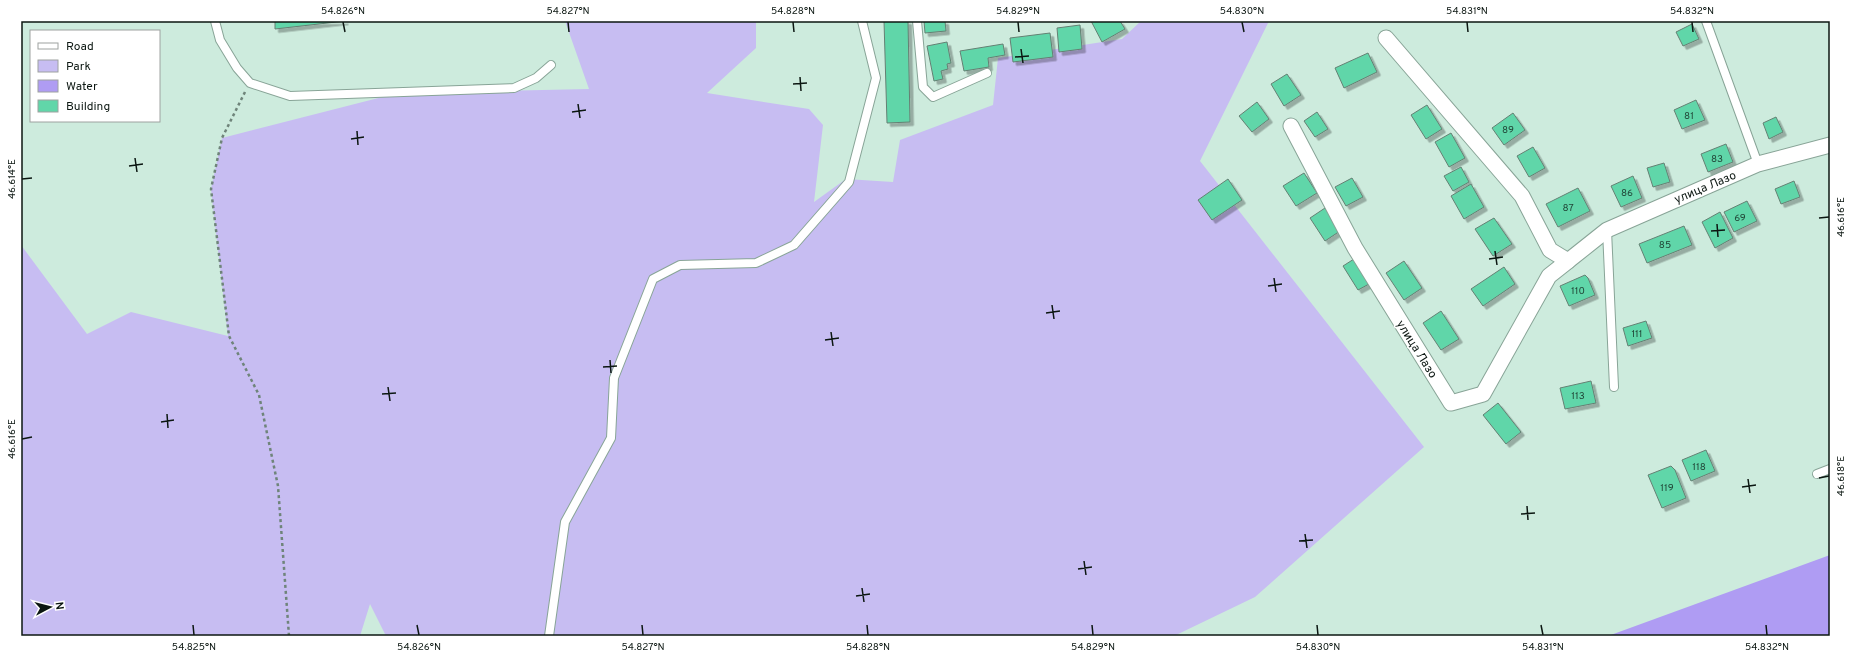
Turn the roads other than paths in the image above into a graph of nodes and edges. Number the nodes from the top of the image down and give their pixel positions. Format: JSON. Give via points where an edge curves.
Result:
{"nodes":[{"id":1,"x":215,"y":21,"type":"edge"},
{"id":2,"x":862,"y":21,"type":"edge"},
{"id":3,"x":917,"y":21,"type":"edge"},
{"id":4,"x":1706,"y":21,"type":"edge"},
{"id":5,"x":1386,"y":38,"type":"dead end"},
{"id":6,"x":551,"y":65,"type":"dead end"},
{"id":7,"x":987,"y":73,"type":"dead end"},
{"id":8,"x":1291,"y":126,"type":"dead end"},
{"id":9,"x":1830,"y":145,"type":"edge"},
{"id":10,"x":1758,"y":164,"type":"junction"},
{"id":11,"x":1607,"y":230,"type":"junction"},
{"id":12,"x":1568,"y":261,"type":"junction"},
{"id":13,"x":1614,"y":387,"type":"dead end"},
{"id":14,"x":1830,"y":469,"type":"edge"},
{"id":15,"x":1817,"y":474,"type":"dead end"},
{"id":16,"x":550,"y":636,"type":"edge"}],
"edges":[{"from":1,"to":6,"type":"lane","via":[[220,40],[250,83],[290,96],[514,88],[536,78]]},
{"from":2,"to":16,"type":"lane","via":[[876,78],[849,182],[794,245],[756,263],[680,265],[653,279],[614,378],[611,438],[564,522]]},
{"from":3,"to":7,"type":"lane","via":[[923,87],[933,97]]},
{"from":4,"to":10,"type":"lane"},
{"from":5,"to":12,"type":"street","via":[[1522,196],[1550,250]]},
{"from":8,"to":12,"type":"street","name":"улица Лазо","via":[[1355,248],[1451,403],[1483,394],[1550,276]]},
{"from":9,"to":10,"type":"street","name":"улица Лазо"},
{"from":10,"to":11,"type":"street","name":"улица Лазо"},
{"from":11,"to":12,"type":"street","name":"улица Лазо"},
{"from":11,"to":13,"type":"lane"},
{"from":14,"to":15,"type":"lane"}]}
